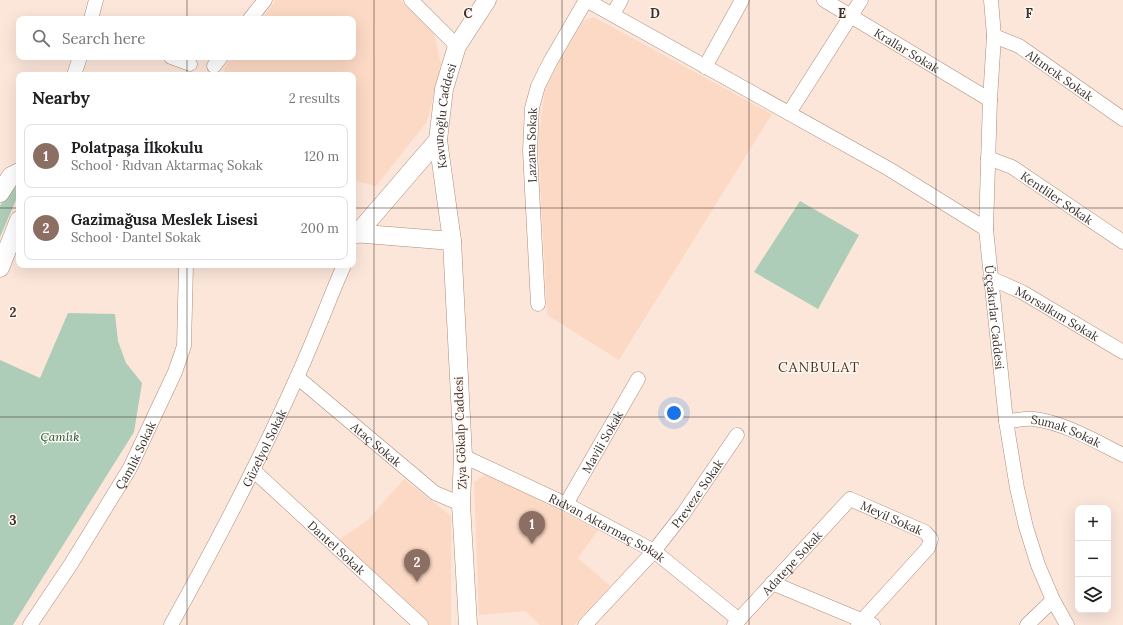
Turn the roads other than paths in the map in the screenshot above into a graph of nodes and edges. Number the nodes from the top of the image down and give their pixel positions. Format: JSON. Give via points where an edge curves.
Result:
{"nodes":[{"id":1,"x":96,"y":0,"type":"edge"},
{"id":2,"x":265,"y":0,"type":"edge"},
{"id":3,"x":411,"y":0,"type":"edge"},
{"id":4,"x":487,"y":0,"type":"edge"},
{"id":5,"x":586,"y":0,"type":"edge"},
{"id":6,"x":621,"y":0,"type":"edge"},
{"id":7,"x":742,"y":0,"type":"edge"},
{"id":8,"x":824,"y":0,"type":"edge"},
{"id":9,"x":861,"y":0,"type":"edge"},
{"id":10,"x":991,"y":0,"type":"edge"},
{"id":11,"x":613,"y":14,"type":"junction"},
{"id":12,"x":850,"y":15,"type":"junction"},
{"id":13,"x":92,"y":16,"type":"edge"},
{"id":14,"x":252,"y":16,"type":"edge"},
{"id":15,"x":994,"y":36,"type":"junction"},
{"id":16,"x":457,"y":46,"type":"junction"},
{"id":17,"x":79,"y":60,"type":"edge"},
{"id":18,"x":179,"y":60,"type":"edge"},
{"id":19,"x":190,"y":64,"type":"dead end"},
{"id":20,"x":705,"y":67,"type":"junction"},
{"id":21,"x":75,"y":72,"type":"edge"},
{"id":22,"x":990,"y":100,"type":"junction"},
{"id":23,"x":789,"y":113,"type":"junction"},
{"id":24,"x":1123,"y":120,"type":"edge"},
{"id":25,"x":438,"y":140,"type":"junction"},
{"id":26,"x":988,"y":158,"type":"junction"},
{"id":27,"x":16,"y":174,"type":"edge"},
{"id":28,"x":0,"y":193,"type":"edge"},
{"id":29,"x":16,"y":227,"type":"edge"},
{"id":30,"x":986,"y":229,"type":"junction"},
{"id":31,"x":356,"y":235,"type":"edge"},
{"id":32,"x":356,"y":237,"type":"edge"},
{"id":33,"x":452,"y":241,"type":"junction"},
{"id":34,"x":1123,"y":242,"type":"edge"},
{"id":35,"x":1,"y":261,"type":"edge"},
{"id":36,"x":186,"y":268,"type":"edge"},
{"id":37,"x":343,"y":268,"type":"edge"},
{"id":38,"x":990,"y":278,"type":"junction"},
{"id":39,"x":538,"y":304,"type":"dead end"},
{"id":40,"x":1123,"y":352,"type":"edge"},
{"id":41,"x":297,"y":377,"type":"junction"},
{"id":42,"x":638,"y":379,"type":"dead end"},
{"id":43,"x":1006,"y":421,"type":"junction"},
{"id":44,"x":737,"y":435,"type":"dead end"},
{"id":45,"x":1123,"y":455,"type":"edge"},
{"id":46,"x":463,"y":456,"type":"junction"},
{"id":47,"x":253,"y":470,"type":"junction"},
{"id":48,"x":850,"y":499,"type":"joint"},
{"id":49,"x":461,"y":504,"type":"junction"},
{"id":50,"x":566,"y":504,"type":"junction"},
{"id":51,"x":654,"y":551,"type":"junction"},
{"id":52,"x":772,"y":583,"type":"junction"},
{"id":53,"x":1053,"y":600,"type":"junction"},
{"id":54,"x":737,"y":622,"type":"edge"},
{"id":55,"x":865,"y":623,"type":"edge"},
{"id":56,"x":30,"y":625,"type":"edge"},
{"id":57,"x":172,"y":625,"type":"edge"},
{"id":58,"x":421,"y":625,"type":"edge"},
{"id":59,"x":468,"y":625,"type":"edge"},
{"id":60,"x":585,"y":625,"type":"edge"},
{"id":61,"x":1027,"y":625,"type":"edge"},
{"id":62,"x":1067,"y":625,"type":"edge"}],
"edges":[{"from":1,"to":13,"type":"street"},
{"from":2,"to":14,"type":"street"},
{"from":3,"to":16,"type":"street"},
{"from":4,"to":16,"type":"main road","name":"Kavunoğlu Caddesi"},
{"from":5,"to":11,"type":"street"},
{"from":5,"to":39,"type":"street","name":"Lazana Sokak","via":[[538,86],[532,108],[530,151]]},
{"from":6,"to":11,"type":"street"},
{"from":7,"to":20,"type":"street"},
{"from":8,"to":12,"type":"street","name":"Krallar Sokak"},
{"from":9,"to":12,"type":"street"},
{"from":10,"to":15,"type":"street","name":"Üççakırlar Caddesi"},
{"from":11,"to":20,"type":"street"},
{"from":12,"to":22,"type":"street","name":"Krallar Sokak"},
{"from":12,"to":23,"type":"street"},
{"from":15,"to":22,"type":"street","name":"Üççakırlar Caddesi"},
{"from":15,"to":24,"type":"street","name":"Altıncık Sokak","via":[[1019,46]]},
{"from":16,"to":25,"type":"main road","name":"Kavunoğlu Caddesi","via":[[444,89]]},
{"from":17,"to":21,"type":"street"},
{"from":18,"to":19,"type":"street"},
{"from":20,"to":23,"type":"street"},
{"from":22,"to":26,"type":"street","name":"Üççakırlar Caddesi"},
{"from":23,"to":30,"type":"street","via":[[889,169]]},
{"from":25,"to":31,"type":"main road"},
{"from":25,"to":33,"type":"main road","name":"Kavunoğlu Caddesi"},
{"from":26,"to":30,"type":"street","name":"Üççakırlar Caddesi"},
{"from":26,"to":34,"type":"street","name":"Kentliler Sokak","via":[[1012,167]]},
{"from":27,"to":28,"type":"main road","via":[[11,176]]},
{"from":29,"to":35,"type":"main road"},
{"from":30,"to":38,"type":"street","name":"Üççakırlar Caddesi"},
{"from":32,"to":33,"type":"main road"},
{"from":33,"to":46,"type":"main road","name":"Ziya Gökalp Caddesi"},
{"from":36,"to":56,"type":"street","name":"Çamlık Sokak","via":[[184,346],[175,372],[130,468],[72,564]]},
{"from":37,"to":41,"type":"street","name":"Güzelyol Sokak"},
{"from":38,"to":40,"type":"street","name":"Morsalkım Sokak","via":[[1022,292]]},
{"from":38,"to":43,"type":"street","name":"Üççakırlar Caddesi"},
{"from":41,"to":47,"type":"street","name":"Güzelyol Sokak"},
{"from":41,"to":49,"type":"street","name":"Ataç Sokak","via":[[435,492]]},
{"from":42,"to":50,"type":"street","name":"Mavili Sokak"},
{"from":43,"to":45,"type":"street","name":"Sumak Sokak","via":[[1033,419],[1058,425]]},
{"from":43,"to":53,"type":"street","name":"Üççakırlar Caddesi","via":[[1026,527]]},
{"from":44,"to":51,"type":"street","name":"Preveze Sokak","via":[[683,514]]},
{"from":46,"to":49,"type":"main road","name":"Ziya Gökalp Caddesi"},
{"from":46,"to":50,"type":"street","name":"Rıdvan Aktarmaç Sokak"},
{"from":47,"to":57,"type":"street","name":"Güzelyol Sokak"},
{"from":47,"to":58,"type":"street","name":"Dantel Sokak"},
{"from":48,"to":52,"type":"street","name":"Adatepe Sokak"},
{"from":48,"to":55,"type":"street","name":"Meyil Sokak","via":[[925,532],[931,539],[928,548]]},
{"from":49,"to":59,"type":"main road","name":"Ziya Gökalp Caddesi"},
{"from":50,"to":51,"type":"street","name":"Rıdvan Aktarmaç Sokak"},
{"from":51,"to":54,"type":"street","name":"Rıdvan Aktarmaç Sokak"},
{"from":51,"to":60,"type":"street","name":"Preveze Sokak"},
{"from":52,"to":54,"type":"street","name":"Adatepe Sokak"},
{"from":52,"to":55,"type":"street"},
{"from":53,"to":61,"type":"street"},
{"from":53,"to":62,"type":"street","name":"Üççakırlar Caddesi"}]}
